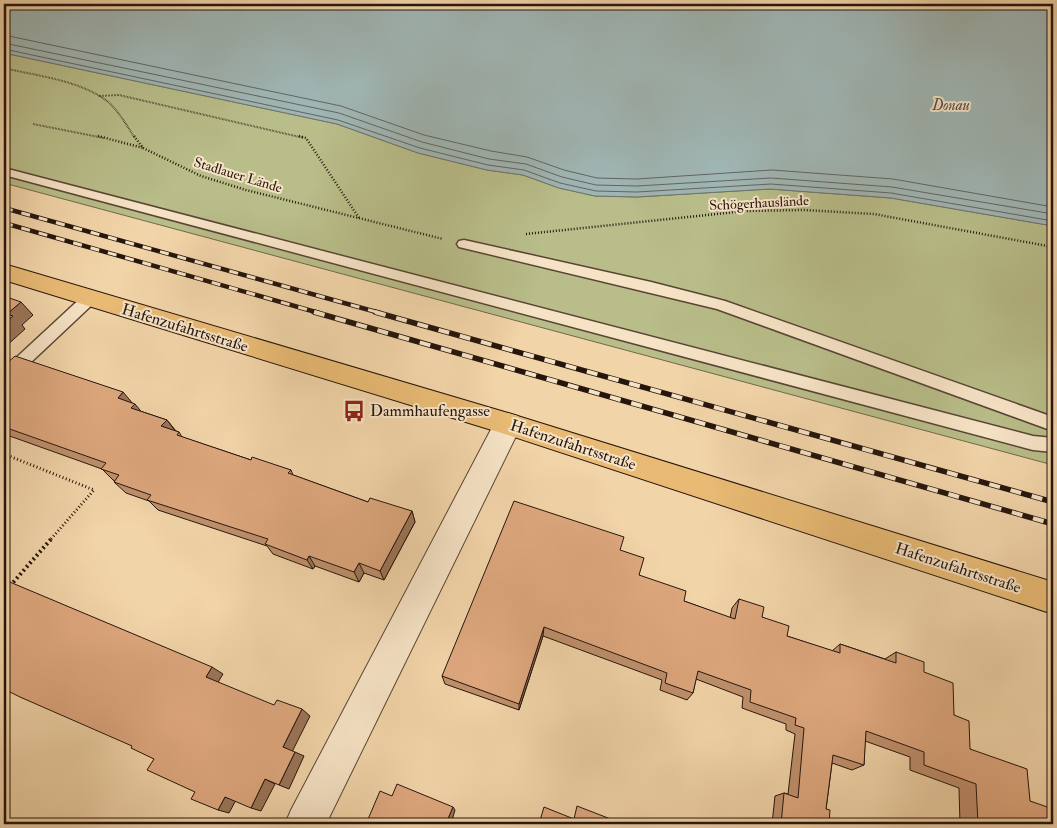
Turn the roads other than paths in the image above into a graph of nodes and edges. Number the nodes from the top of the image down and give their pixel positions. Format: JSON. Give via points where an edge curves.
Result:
{"nodes":[{"id":1,"x":4,"y":171,"type":"edge"},
{"id":2,"x":464,"y":244,"type":"road end"},
{"id":3,"x":4,"y":272,"type":"edge"},
{"id":4,"x":89,"y":299,"type":"junction"},
{"id":5,"x":4,"y":378,"type":"edge"},
{"id":6,"x":508,"y":424,"type":"junction"},
{"id":7,"x":1053,"y":424,"type":"edge"},
{"id":8,"x":1053,"y":445,"type":"edge"},
{"id":9,"x":1053,"y":598,"type":"edge"},
{"id":10,"x":305,"y":824,"type":"edge"}],
"edges":[{"from":1,"to":8,"type":"lane"},
{"from":2,"to":7,"type":"lane","via":[[720,305]]},
{"from":3,"to":4,"type":"main road","name":"Hafenzufahrtsstraße"},
{"from":4,"to":5,"type":"lane"},
{"from":4,"to":6,"type":"main road","name":"Hafenzufahrtsstraße"},
{"from":6,"to":9,"type":"main road","name":"Hafenzufahrtsstraße"},
{"from":6,"to":10,"type":"street"}]}
